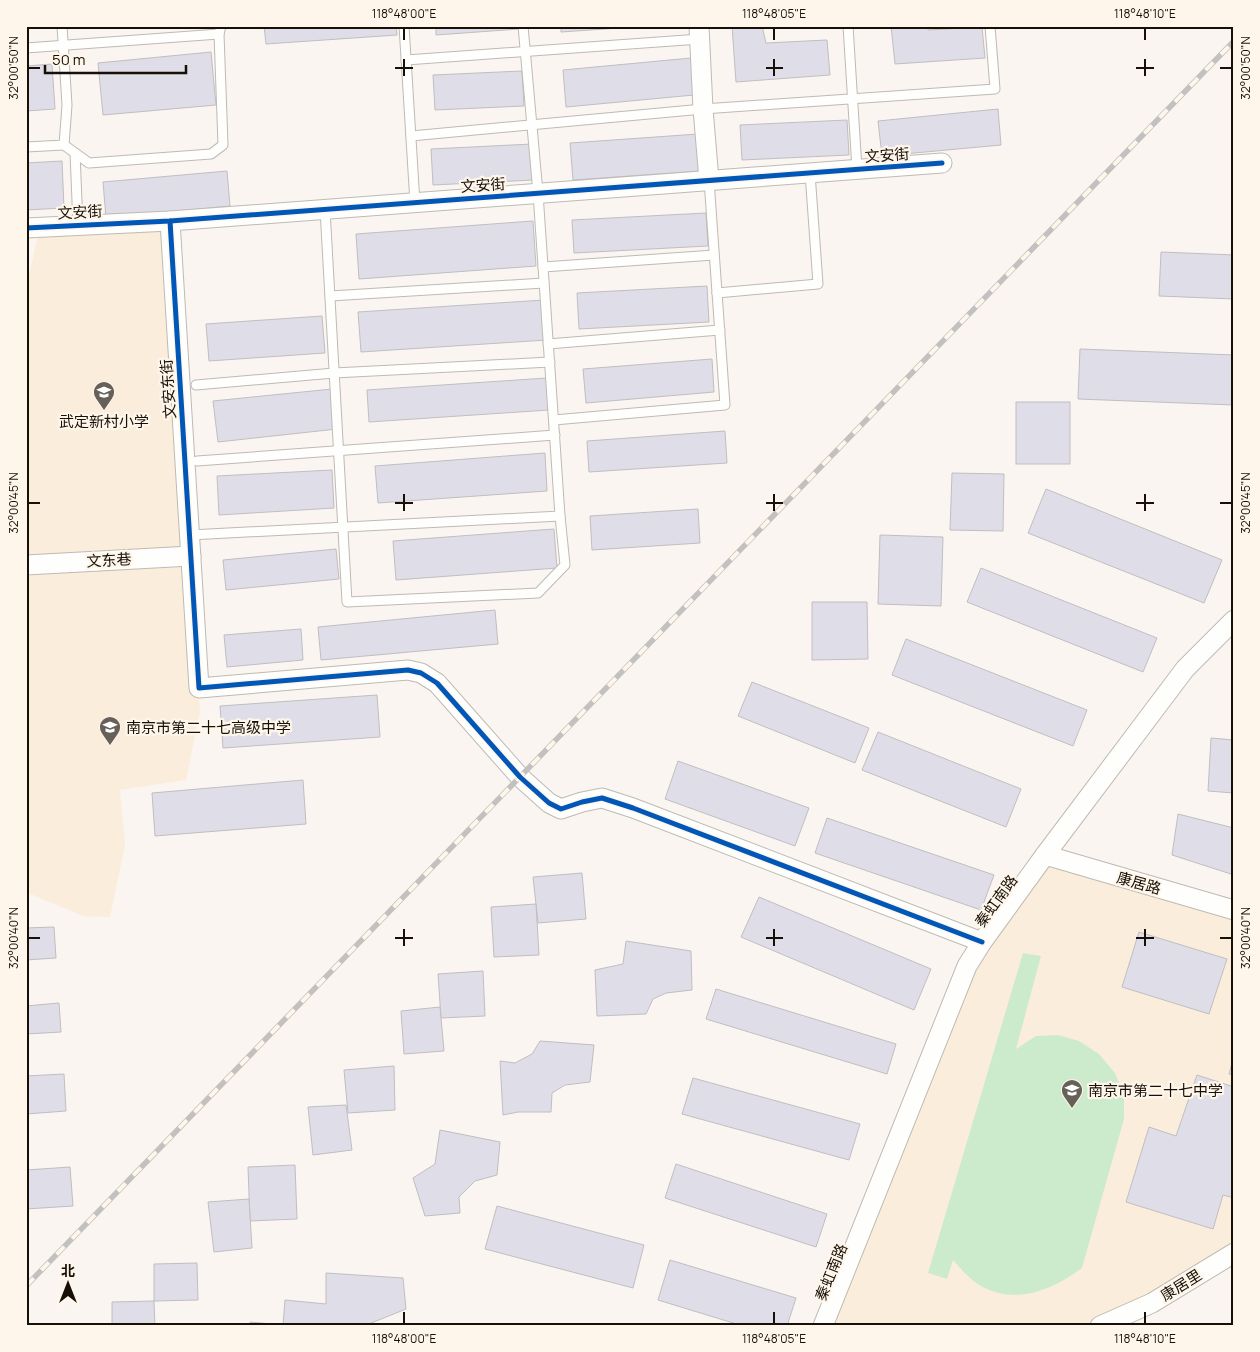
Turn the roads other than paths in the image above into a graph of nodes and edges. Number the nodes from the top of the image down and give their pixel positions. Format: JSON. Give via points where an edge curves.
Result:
{"nodes":[{"id":1,"x":62,"y":26,"type":"edge"},
{"id":2,"x":404,"y":26,"type":"edge"},
{"id":3,"x":523,"y":26,"type":"edge"},
{"id":4,"x":848,"y":26,"type":"edge"},
{"id":5,"x":990,"y":26,"type":"edge"},
{"id":6,"x":220,"y":30,"type":"edge"},
{"id":7,"x":699,"y":32,"type":"edge"},
{"id":8,"x":63,"y":45,"type":"junction"},
{"id":9,"x":26,"y":48,"type":"edge"},
{"id":10,"x":525,"y":51,"type":"junction"},
{"id":11,"x":406,"y":60,"type":"junction"},
{"id":12,"x":852,"y":99,"type":"junction"},
{"id":13,"x":703,"y":110,"type":"junction"},
{"id":14,"x":532,"y":126,"type":"junction"},
{"id":15,"x":411,"y":136,"type":"junction"},
{"id":16,"x":64,"y":145,"type":"junction"},
{"id":17,"x":26,"y":147,"type":"edge"},
{"id":18,"x":75,"y":153,"type":"junction"},
{"id":19,"x":942,"y":163,"type":"dead end"},
{"id":20,"x":857,"y":169,"type":"junction"},
{"id":21,"x":810,"y":173,"type":"junction"},
{"id":22,"x":709,"y":180,"type":"junction"},
{"id":23,"x":538,"y":193,"type":"junction"},
{"id":24,"x":415,"y":202,"type":"junction"},
{"id":25,"x":325,"y":209,"type":"junction"},
{"id":26,"x":170,"y":221,"type":"junction"},
{"id":27,"x":78,"y":225,"type":"junction"},
{"id":28,"x":26,"y":228,"type":"edge"},
{"id":29,"x":714,"y":254,"type":"junction"},
{"id":30,"x":543,"y":267,"type":"junction"},
{"id":31,"x":544,"y":283,"type":"junction"},
{"id":32,"x":717,"y":293,"type":"junction"},
{"id":33,"x":330,"y":296,"type":"junction"},
{"id":34,"x":720,"y":330,"type":"junction"},
{"id":35,"x":548,"y":344,"type":"junction"},
{"id":36,"x":550,"y":362,"type":"junction"},
{"id":37,"x":334,"y":373,"type":"junction"},
{"id":38,"x":196,"y":385,"type":"dead end"},
{"id":39,"x":554,"y":420,"type":"junction"},
{"id":40,"x":555,"y":435,"type":"junction"},
{"id":41,"x":339,"y":451,"type":"junction"},
{"id":42,"x":197,"y":461,"type":"dead end"},
{"id":43,"x":560,"y":516,"type":"junction"},
{"id":44,"x":344,"y":527,"type":"junction"},
{"id":45,"x":190,"y":534,"type":"junction"},
{"id":46,"x":191,"y":556,"type":"junction"},
{"id":47,"x":26,"y":565,"type":"edge"},
{"id":48,"x":1234,"y":620,"type":"edge"},
{"id":49,"x":1045,"y":855,"type":"junction"},
{"id":50,"x":1234,"y":910,"type":"edge"},
{"id":51,"x":982,"y":942,"type":"junction"},
{"id":52,"x":1234,"y":1253,"type":"edge"},
{"id":53,"x":823,"y":1326,"type":"edge"},
{"id":54,"x":1100,"y":1326,"type":"edge"}],
"edges":[{"from":1,"to":8,"type":"lane"},
{"from":2,"to":11,"type":"lane"},
{"from":3,"to":10,"type":"lane"},
{"from":4,"to":12,"type":"lane"},
{"from":5,"to":12,"type":"lane","via":[[995,89]]},
{"from":6,"to":8,"type":"lane"},
{"from":6,"to":18,"type":"lane","via":[[223,145],[211,154],[89,163]]},
{"from":7,"to":10,"type":"lane"},
{"from":7,"to":13,"type":"street"},
{"from":8,"to":9,"type":"lane"},
{"from":8,"to":16,"type":"lane"},
{"from":10,"to":11,"type":"lane"},
{"from":10,"to":14,"type":"lane"},
{"from":11,"to":15,"type":"lane"},
{"from":12,"to":13,"type":"lane"},
{"from":12,"to":20,"type":"lane"},
{"from":13,"to":14,"type":"lane"},
{"from":13,"to":22,"type":"street"},
{"from":14,"to":15,"type":"lane"},
{"from":14,"to":23,"type":"lane"},
{"from":15,"to":24,"type":"lane"},
{"from":16,"to":17,"type":"lane"},
{"from":16,"to":18,"type":"lane"},
{"from":18,"to":27,"type":"lane"},
{"from":19,"to":20,"type":"street","name":"文安街"},
{"from":20,"to":21,"type":"street","name":"文安街"},
{"from":21,"to":22,"type":"street","name":"文安街"},
{"from":21,"to":32,"type":"lane","via":[[818,284]]},
{"from":22,"to":23,"type":"street","name":"文安街"},
{"from":22,"to":29,"type":"lane"},
{"from":23,"to":24,"type":"street","name":"文安街"},
{"from":23,"to":30,"type":"lane"},
{"from":24,"to":25,"type":"street","name":"文安街"},
{"from":25,"to":26,"type":"street","name":"文安街"},
{"from":25,"to":33,"type":"lane"},
{"from":26,"to":27,"type":"street","name":"文安街"},
{"from":26,"to":45,"type":"street","name":"文安东街"},
{"from":27,"to":28,"type":"street","name":"文安街"},
{"from":29,"to":30,"type":"lane"},
{"from":29,"to":32,"type":"lane"},
{"from":30,"to":31,"type":"lane"},
{"from":31,"to":33,"type":"lane"},
{"from":31,"to":35,"type":"lane"},
{"from":32,"to":34,"type":"lane"},
{"from":33,"to":37,"type":"lane"},
{"from":34,"to":35,"type":"lane"},
{"from":34,"to":39,"type":"lane","via":[[725,406]]},
{"from":35,"to":36,"type":"lane"},
{"from":36,"to":37,"type":"lane"},
{"from":36,"to":39,"type":"lane"},
{"from":37,"to":38,"type":"lane"},
{"from":37,"to":41,"type":"lane"},
{"from":39,"to":40,"type":"lane"},
{"from":40,"to":41,"type":"lane"},
{"from":40,"to":43,"type":"lane"},
{"from":41,"to":42,"type":"lane"},
{"from":41,"to":44,"type":"lane"},
{"from":43,"to":44,"type":"lane"},
{"from":43,"to":44,"type":"lane","via":[[565,565],[538,593],[528,594],[347,602]]},
{"from":44,"to":45,"type":"lane"},
{"from":45,"to":46,"type":"street","name":"文安东街"},
{"from":46,"to":47,"type":"street","name":"文东巷"},
{"from":46,"to":51,"type":"street","name":"文安东街","via":[[199,688],[408,670],[421,673],[437,683],[516,772],[549,803],[561,809],[602,798]]},
{"from":48,"to":49,"type":"street","name":"秦虹南路","via":[[1186,669]]},
{"from":49,"to":50,"type":"street","name":"康居路"},
{"from":49,"to":51,"type":"street","name":"秦虹南路"},
{"from":51,"to":53,"type":"street","name":"秦虹南路","via":[[968,966]]},
{"from":52,"to":54,"type":"street","name":"康居里","via":[[1152,1303]]}]}
